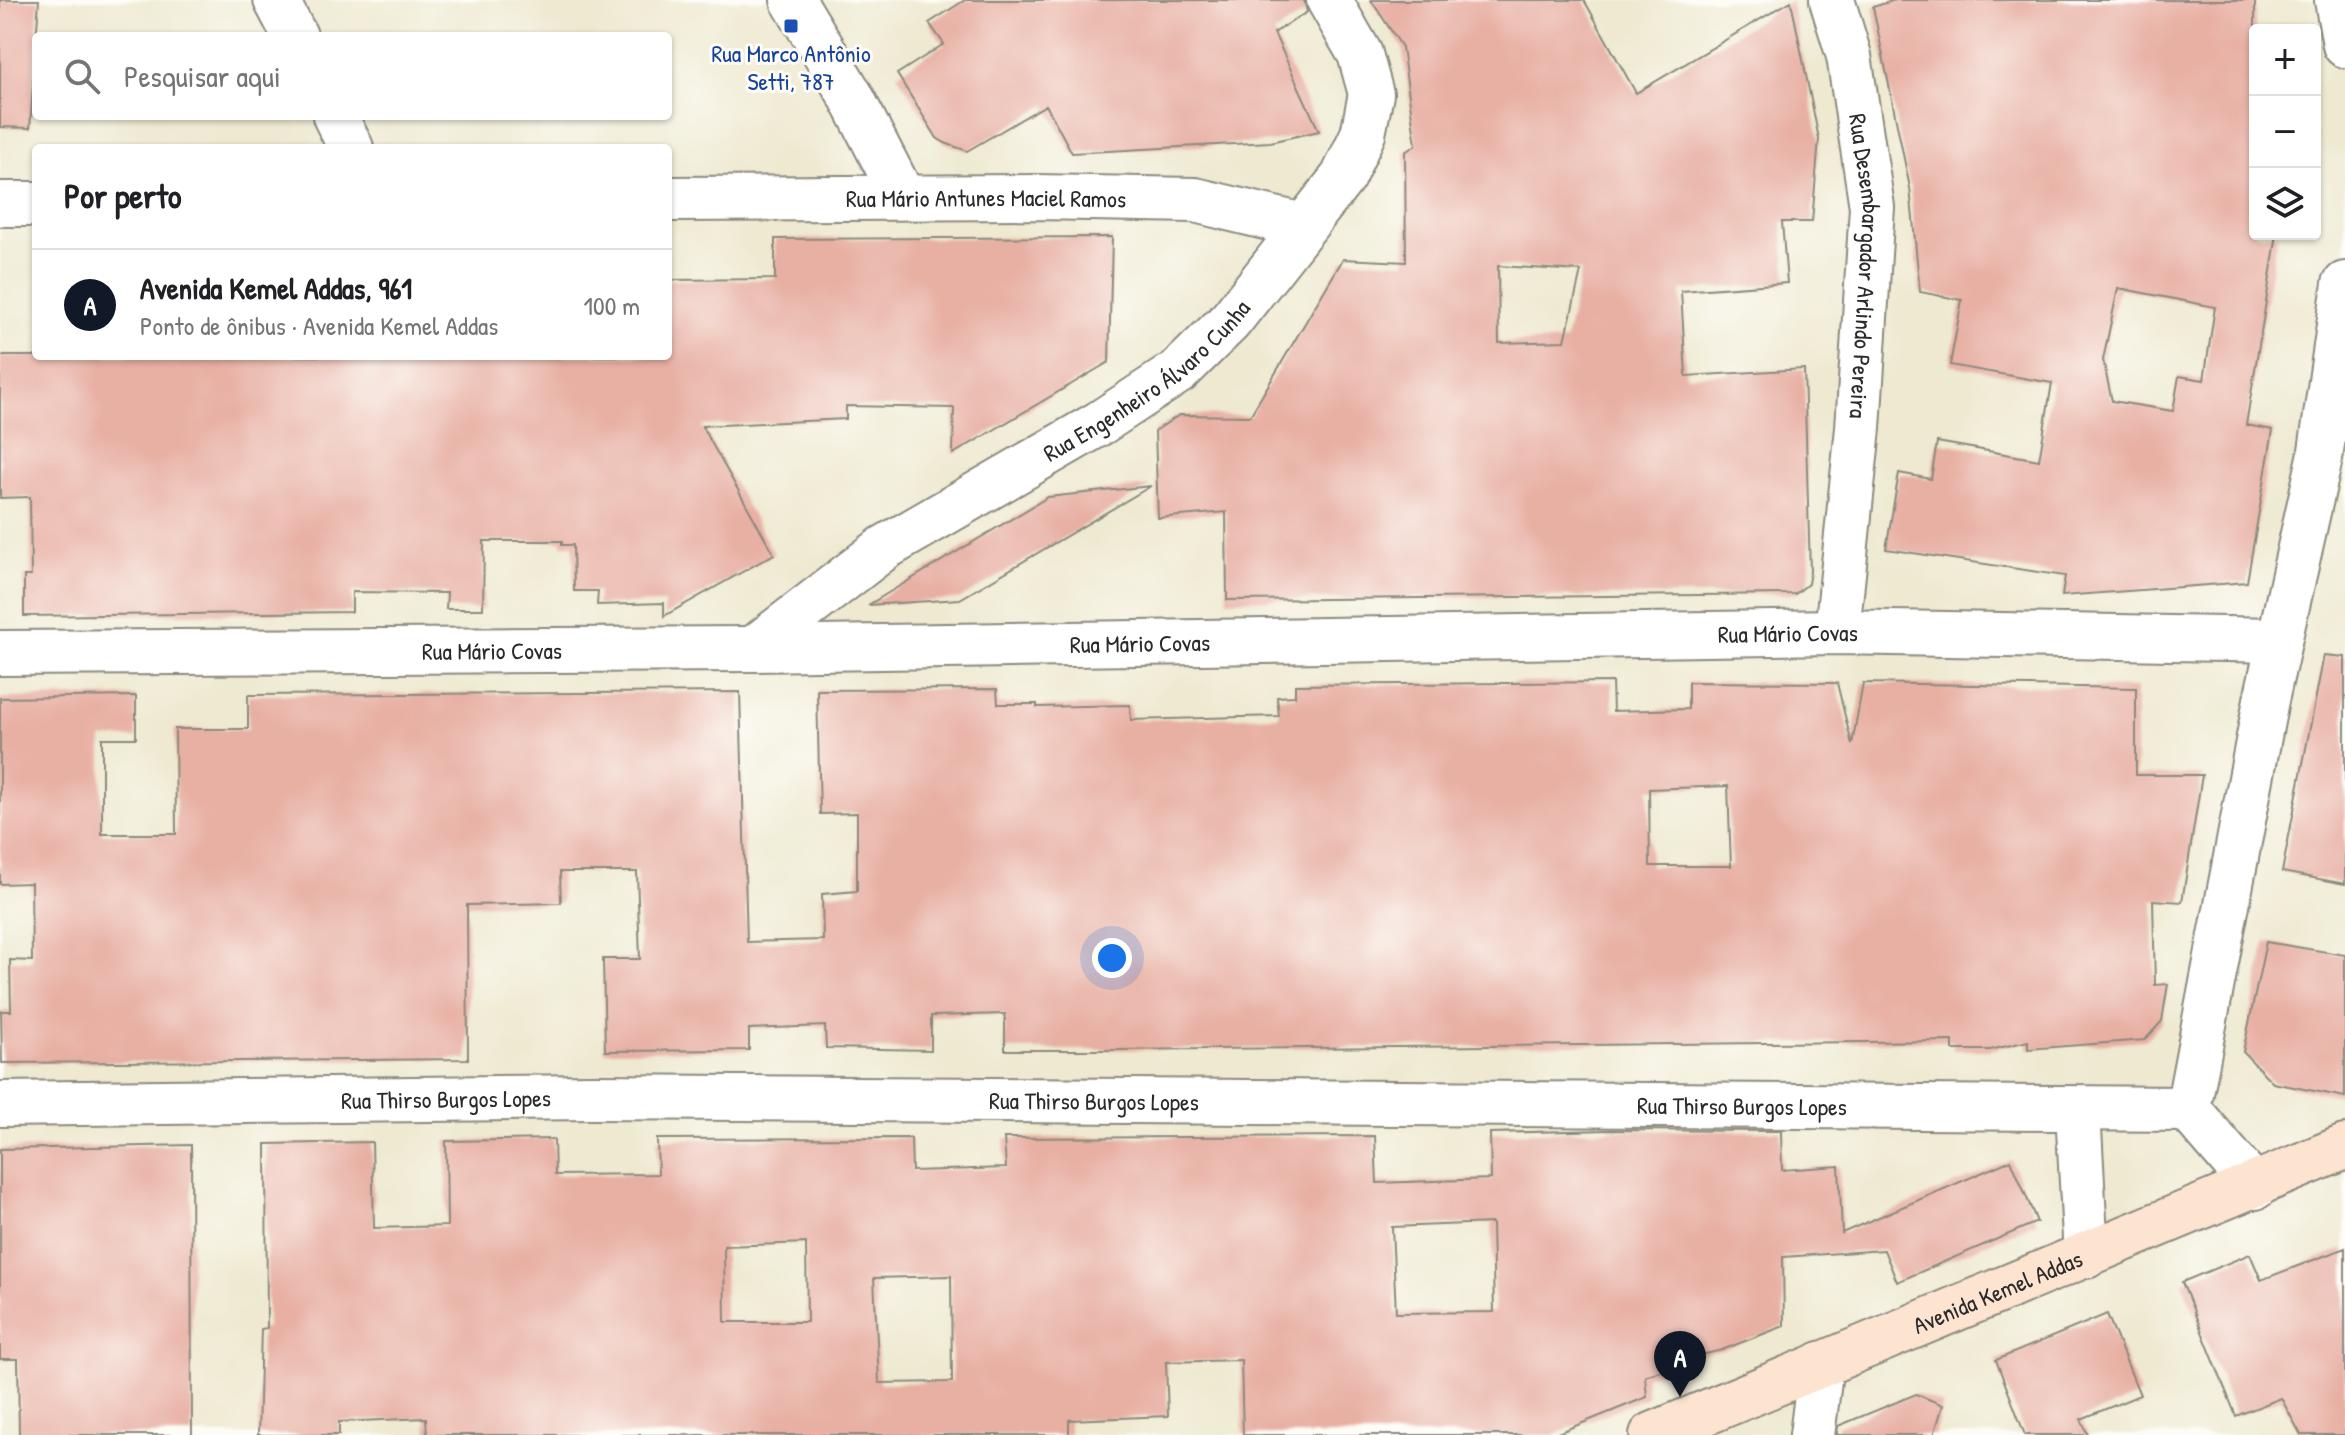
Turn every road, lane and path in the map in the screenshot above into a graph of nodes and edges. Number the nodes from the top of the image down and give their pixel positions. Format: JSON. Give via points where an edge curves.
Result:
{"nodes":[{"id":1,"x":276,"y":0,"type":"edge"},
{"id":2,"x":793,"y":0,"type":"edge"},
{"id":3,"x":1329,"y":0,"type":"edge"},
{"id":4,"x":1832,"y":0,"type":"edge"},
{"id":5,"x":2337,"y":0,"type":"edge"},
{"id":6,"x":293,"y":32,"type":"edge"},
{"id":7,"x":2345,"y":45,"type":"edge"},
{"id":8,"x":337,"y":120,"type":"edge"},
{"id":9,"x":349,"y":144,"type":"edge"},
{"id":10,"x":903,"y":197,"type":"junction"},
{"id":11,"x":672,"y":199,"type":"edge"},
{"id":12,"x":0,"y":204,"type":"edge"},
{"id":13,"x":32,"y":204,"type":"edge"},
{"id":14,"x":1303,"y":226,"type":"junction"},
{"id":15,"x":2345,"y":284,"type":"edge"},
{"id":16,"x":1837,"y":632,"type":"junction"},
{"id":17,"x":2279,"y":640,"type":"junction"},
{"id":18,"x":753,"y":649,"type":"junction"},
{"id":19,"x":0,"y":653,"type":"edge"},
{"id":20,"x":0,"y":1104,"type":"edge"},
{"id":21,"x":2188,"y":1109,"type":"junction"},
{"id":22,"x":2078,"y":1110,"type":"junction"},
{"id":23,"x":2345,"y":1147,"type":"edge"},
{"id":24,"x":2255,"y":1187,"type":"junction"},
{"id":25,"x":2086,"y":1256,"type":"junction"},
{"id":26,"x":1821,"y":1364,"type":"junction"},
{"id":27,"x":1652,"y":1435,"type":"edge"},
{"id":28,"x":1812,"y":1435,"type":"edge"}],
"edges":[{"from":1,"to":6,"type":"street"},
{"from":2,"to":10,"type":"street"},
{"from":3,"to":14,"type":"street","name":"Rua Engenheiro Álvaro Cunha","via":[[1360,54],[1371,94],[1363,134],[1343,177]]},
{"from":4,"to":16,"type":"street","name":"Rua Desembargador Arlindo Pereira","via":[[1849,56],[1872,207],[1858,428]]},
{"from":5,"to":7,"type":"street"},
{"from":8,"to":9,"type":"street"},
{"from":10,"to":11,"type":"street","name":"Rua Mário Antunes Maciel Ramos"},
{"from":10,"to":14,"type":"street","name":"Rua Mário Antunes Maciel Ramos","via":[[1195,200]]},
{"from":12,"to":13,"type":"street"},
{"from":14,"to":18,"type":"street","name":"Rua Engenheiro Álvaro Cunha","via":[[1230,321],[1179,371],[884,548]]},
{"from":15,"to":17,"type":"street","via":[[2320,458]]},
{"from":16,"to":17,"type":"street","name":"Rua Mário Covas"},
{"from":16,"to":18,"type":"street","name":"Rua Mário Covas"},
{"from":17,"to":21,"type":"street"},
{"from":18,"to":19,"type":"street","name":"Rua Mário Covas"},
{"from":20,"to":22,"type":"street","name":"Rua Thirso Burgos Lopes","via":[[593,1097]]},
{"from":21,"to":22,"type":"street","name":"Rua Thirso Burgos Lopes"},
{"from":21,"to":24,"type":"street"},
{"from":22,"to":25,"type":"street"},
{"from":23,"to":24,"type":"main road","name":"Avenida Kemel Addas"},
{"from":24,"to":25,"type":"main road","name":"Avenida Kemel Addas"},
{"from":25,"to":26,"type":"main road","name":"Avenida Kemel Addas"},
{"from":26,"to":27,"type":"main road","name":"Avenida Kemel Addas"},
{"from":26,"to":28,"type":"street"}]}
